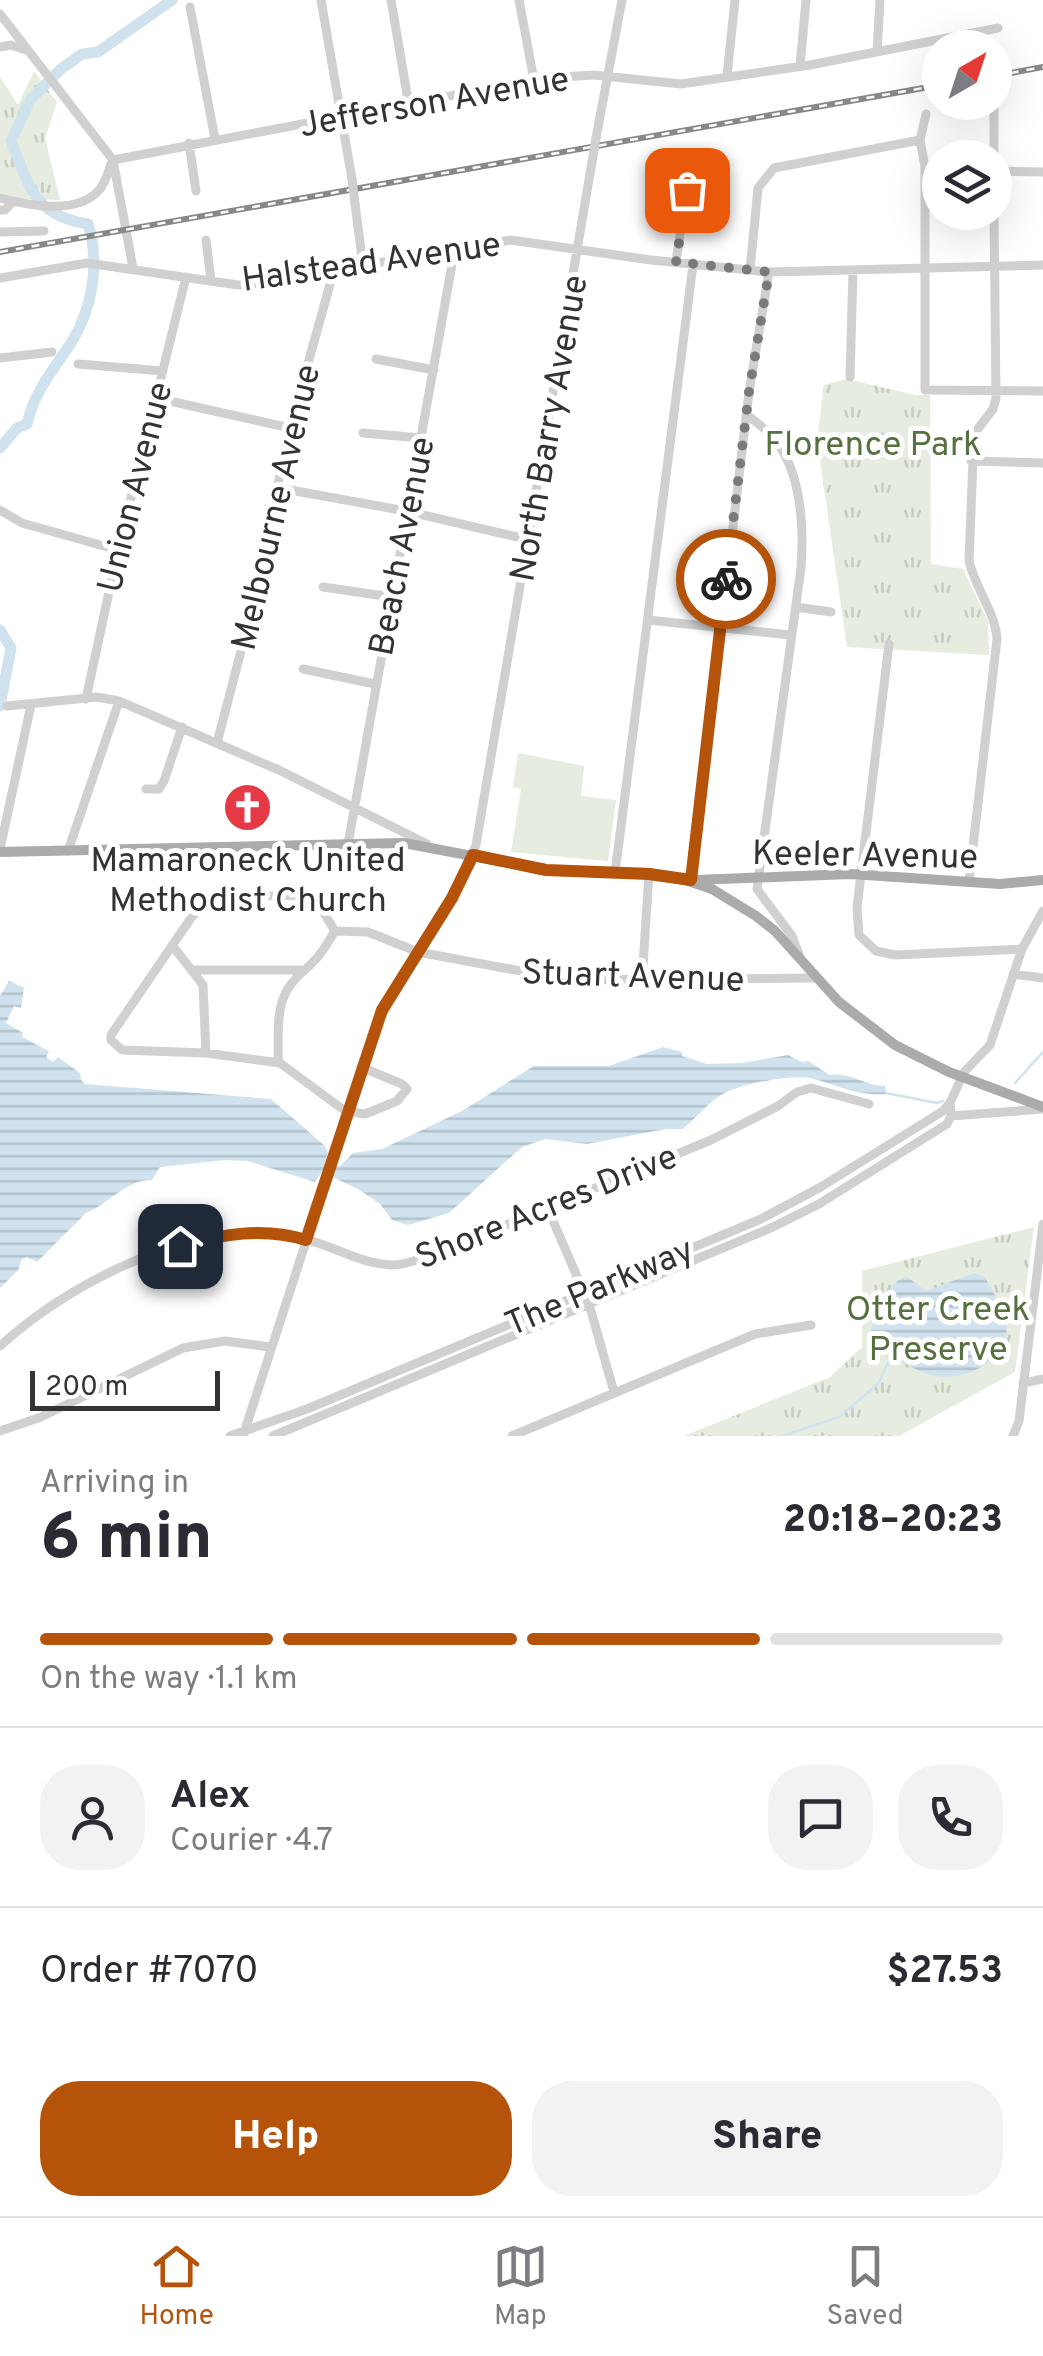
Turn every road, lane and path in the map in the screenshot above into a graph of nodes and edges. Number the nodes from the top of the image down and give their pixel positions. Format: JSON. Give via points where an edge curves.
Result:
{"nodes":[{"id":1,"x":321,"y":0,"type":"edge"},
{"id":2,"x":392,"y":0,"type":"edge"},
{"id":3,"x":519,"y":0,"type":"edge"},
{"id":4,"x":622,"y":0,"type":"edge"},
{"id":5,"x":735,"y":0,"type":"edge"},
{"id":6,"x":806,"y":0,"type":"edge"},
{"id":7,"x":880,"y":0,"type":"edge"},
{"id":8,"x":190,"y":7,"type":"dead end"},
{"id":9,"x":0,"y":14,"type":"edge"},
{"id":10,"x":998,"y":28,"type":"dead end"},
{"id":11,"x":12,"y":30,"type":"junction"},
{"id":12,"x":0,"y":43,"type":"edge"},
{"id":13,"x":30,"y":52,"type":"junction"},
{"id":14,"x":877,"y":52,"type":"junction"},
{"id":15,"x":800,"y":66,"type":"junction"},
{"id":16,"x":607,"y":76,"type":"junction"},
{"id":17,"x":727,"y":76,"type":"junction"},
{"id":18,"x":534,"y":80,"type":"junction"},
{"id":19,"x":409,"y":106,"type":"junction"},
{"id":20,"x":342,"y":116,"type":"junction"},
{"id":21,"x":925,"y":120,"type":"edge"},
{"id":22,"x":215,"y":139,"type":"junction"},
{"id":23,"x":920,"y":140,"type":"junction"},
{"id":24,"x":189,"y":144,"type":"junction"},
{"id":25,"x":922,"y":151,"type":"edge"},
{"id":26,"x":692,"y":153,"type":"dead end"},
{"id":27,"x":113,"y":160,"type":"junction"},
{"id":28,"x":1012,"y":171,"type":"edge"},
{"id":29,"x":1043,"y":172,"type":"edge"},
{"id":30,"x":196,"y":191,"type":"dead end"},
{"id":31,"x":98,"y":192,"type":"junction"},
{"id":32,"x":122,"y":195,"type":"junction"},
{"id":33,"x":0,"y":198,"type":"edge"},
{"id":34,"x":13,"y":201,"type":"junction"},
{"id":35,"x":0,"y":210,"type":"edge"},
{"id":36,"x":924,"y":230,"type":"edge"},
{"id":37,"x":994,"y":230,"type":"edge"},
{"id":38,"x":44,"y":231,"type":"dead end"},
{"id":39,"x":0,"y":232,"type":"edge"},
{"id":40,"x":206,"y":240,"type":"dead end"},
{"id":41,"x":455,"y":248,"type":"junction"},
{"id":42,"x":579,"y":248,"type":"junction"},
{"id":43,"x":676,"y":262,"type":"junction"},
{"id":44,"x":692,"y":264,"type":"junction"},
{"id":45,"x":363,"y":265,"type":"junction"},
{"id":46,"x":1043,"y":265,"type":"edge"},
{"id":47,"x":994,"y":266,"type":"junction"},
{"id":48,"x":134,"y":268,"type":"junction"},
{"id":49,"x":924,"y":268,"type":"junction"},
{"id":50,"x":334,"y":270,"type":"junction"},
{"id":51,"x":750,"y":270,"type":"junction"},
{"id":52,"x":853,"y":270,"type":"junction"},
{"id":53,"x":769,"y":272,"type":"junction"},
{"id":54,"x":186,"y":276,"type":"junction"},
{"id":55,"x":0,"y":278,"type":"edge"},
{"id":56,"x":211,"y":280,"type":"junction"},
{"id":57,"x":52,"y":352,"type":"dead end"},
{"id":58,"x":0,"y":358,"type":"edge"},
{"id":59,"x":376,"y":360,"type":"dead end"},
{"id":60,"x":78,"y":364,"type":"dead end"},
{"id":61,"x":434,"y":370,"type":"junction"},
{"id":62,"x":163,"y":371,"type":"junction"},
{"id":63,"x":850,"y":377,"type":"dead end"},
{"id":64,"x":997,"y":390,"type":"junction"},
{"id":65,"x":1043,"y":391,"type":"edge"},
{"id":66,"x":156,"y":398,"type":"junction"},
{"id":67,"x":746,"y":414,"type":"junction"},
{"id":68,"x":290,"y":428,"type":"junction"},
{"id":69,"x":363,"y":433,"type":"dead end"},
{"id":70,"x":421,"y":438,"type":"junction"},
{"id":71,"x":970,"y":461,"type":"junction"},
{"id":72,"x":1043,"y":463,"type":"edge"},
{"id":73,"x":279,"y":488,"type":"junction"},
{"id":74,"x":0,"y":510,"type":"edge"},
{"id":75,"x":406,"y":511,"type":"junction"},
{"id":76,"x":526,"y":539,"type":"junction"},
{"id":77,"x":118,"y":550,"type":"junction"},
{"id":78,"x":322,"y":586,"type":"dead end"},
{"id":79,"x":391,"y":597,"type":"junction"},
{"id":80,"x":796,"y":607,"type":"junction"},
{"id":81,"x":831,"y":612,"type":"dead end"},
{"id":82,"x":648,"y":620,"type":"junction"},
{"id":83,"x":720,"y":628,"type":"junction"},
{"id":84,"x":791,"y":635,"type":"junction"},
{"id":85,"x":889,"y":644,"type":"dead end"},
{"id":86,"x":303,"y":669,"type":"dead end"},
{"id":87,"x":375,"y":684,"type":"junction"},
{"id":88,"x":86,"y":698,"type":"junction"},
{"id":89,"x":120,"y":701,"type":"junction"},
{"id":90,"x":7,"y":706,"type":"dead end"},
{"id":91,"x":31,"y":706,"type":"junction"},
{"id":92,"x":182,"y":727,"type":"junction"},
{"id":93,"x":217,"y":743,"type":"junction"},
{"id":94,"x":146,"y":789,"type":"dead end"},
{"id":95,"x":355,"y":808,"type":"junction"},
{"id":96,"x":348,"y":844,"type":"junction"},
{"id":97,"x":433,"y":847,"type":"junction"},
{"id":98,"x":0,"y":851,"type":"edge"},
{"id":99,"x":68,"y":851,"type":"junction"},
{"id":100,"x":473,"y":855,"type":"junction"},
{"id":101,"x":616,"y":873,"type":"junction"},
{"id":102,"x":649,"y":874,"type":"junction"},
{"id":103,"x":864,"y":874,"type":"junction"},
{"id":104,"x":759,"y":878,"type":"junction"},
{"id":105,"x":688,"y":880,"type":"junction"},
{"id":106,"x":1043,"y":880,"type":"edge"},
{"id":107,"x":968,"y":881,"type":"junction"},
{"id":108,"x":1043,"y":911,"type":"edge"},
{"id":109,"x":335,"y":930,"type":"junction"},
{"id":110,"x":172,"y":945,"type":"junction"},
{"id":111,"x":1022,"y":949,"type":"junction"},
{"id":112,"x":418,"y":952,"type":"junction"},
{"id":113,"x":802,"y":962,"type":"junction"},
{"id":114,"x":195,"y":970,"type":"junction"},
{"id":115,"x":301,"y":970,"type":"junction"},
{"id":116,"x":1013,"y":974,"type":"junction"},
{"id":117,"x":816,"y":978,"type":"junction"},
{"id":118,"x":1043,"y":978,"type":"edge"},
{"id":119,"x":642,"y":981,"type":"junction"},
{"id":120,"x":206,"y":1054,"type":"junction"},
{"id":121,"x":278,"y":1063,"type":"junction"},
{"id":122,"x":362,"y":1068,"type":"junction"},
{"id":123,"x":961,"y":1077,"type":"junction"},
{"id":124,"x":950,"y":1103,"type":"junction"},
{"id":125,"x":869,"y":1104,"type":"dead end"},
{"id":126,"x":1043,"y":1108,"type":"edge"},
{"id":127,"x":348,"y":1110,"type":"junction"},
{"id":128,"x":952,"y":1116,"type":"junction"},
{"id":129,"x":547,"y":1208,"type":"junction"},
{"id":130,"x":1043,"y":1224,"type":"edge"},
{"id":131,"x":306,"y":1240,"type":"junction"},
{"id":132,"x":583,"y":1292,"type":"junction"},
{"id":133,"x":589,"y":1304,"type":"junction"},
{"id":134,"x":811,"y":1326,"type":"dead end"},
{"id":135,"x":0,"y":1346,"type":"edge"},
{"id":136,"x":270,"y":1347,"type":"junction"},
{"id":137,"x":458,"y":1351,"type":"junction"},
{"id":138,"x":443,"y":1357,"type":"junction"},
{"id":139,"x":1043,"y":1379,"type":"edge"},
{"id":140,"x":1023,"y":1382,"type":"junction"},
{"id":141,"x":614,"y":1392,"type":"junction"},
{"id":142,"x":0,"y":1431,"type":"edge"},
{"id":143,"x":244,"y":1433,"type":"edge"},
{"id":144,"x":230,"y":1436,"type":"edge"},
{"id":145,"x":273,"y":1436,"type":"edge"},
{"id":146,"x":512,"y":1436,"type":"edge"},
{"id":147,"x":1012,"y":1436,"type":"edge"}],
"edges":[{"from":1,"to":20,"type":"street"},
{"from":2,"to":19,"type":"street"},
{"from":3,"to":18,"type":"street"},
{"from":4,"to":16,"type":"street","name":"North Barry Avenue"},
{"from":5,"to":17,"type":"street"},
{"from":6,"to":15,"type":"street"},
{"from":7,"to":14,"type":"street"},
{"from":8,"to":22,"type":"street"},
{"from":9,"to":11,"type":"street"},
{"from":10,"to":14,"type":"street","name":"Jefferson Avenue"},
{"from":11,"to":12,"type":"street"},
{"from":11,"to":13,"type":"street"},
{"from":12,"to":13,"type":"street"},
{"from":13,"to":27,"type":"street"},
{"from":14,"to":15,"type":"street","name":"Jefferson Avenue"},
{"from":15,"to":17,"type":"street","name":"Jefferson Avenue"},
{"from":16,"to":17,"type":"street","name":"Jefferson Avenue","via":[[681,84]]},
{"from":16,"to":18,"type":"street","name":"Jefferson Avenue"},
{"from":16,"to":42,"type":"street","name":"North Barry Avenue","bridge":true},
{"from":18,"to":19,"type":"street","name":"Jefferson Avenue"},
{"from":19,"to":20,"type":"street","name":"Jefferson Avenue"},
{"from":20,"to":22,"type":"street","name":"Jefferson Avenue"},
{"from":20,"to":45,"type":"street","bridge":true},
{"from":21,"to":23,"type":"street"},
{"from":22,"to":24,"type":"street","name":"Jefferson Avenue"},
{"from":23,"to":25,"type":"street"},
{"from":23,"to":51,"type":"street","via":[[774,168],[758,188]]},
{"from":24,"to":27,"type":"street","name":"Jefferson Avenue"},
{"from":24,"to":30,"type":"street"},
{"from":26,"to":43,"type":"street"},
{"from":27,"to":31,"type":"street"},
{"from":27,"to":32,"type":"street"},
{"from":28,"to":29,"type":"street"},
{"from":31,"to":32,"type":"street"},
{"from":31,"to":34,"type":"street","via":[[54,205]]},
{"from":32,"to":48,"type":"street"},
{"from":33,"to":34,"type":"street"},
{"from":34,"to":35,"type":"street"},
{"from":36,"to":49,"type":"street"},
{"from":37,"to":47,"type":"street"},
{"from":38,"to":39,"type":"street"},
{"from":40,"to":56,"type":"street"},
{"from":41,"to":42,"type":"street","name":"Halstead Avenue","via":[[511,240]]},
{"from":41,"to":45,"type":"street","name":"Halstead Avenue"},
{"from":41,"to":61,"type":"street","name":"Beach Avenue"},
{"from":42,"to":43,"type":"street","name":"Halstead Avenue"},
{"from":42,"to":76,"type":"street","name":"North Barry Avenue"},
{"from":43,"to":44,"type":"street","name":"Halstead Avenue"},
{"from":44,"to":51,"type":"street","name":"Halstead Avenue"},
{"from":44,"to":82,"type":"street"},
{"from":45,"to":50,"type":"street","name":"Halstead Avenue"},
{"from":46,"to":47,"type":"street","name":"Halstead Avenue"},
{"from":47,"to":49,"type":"street","name":"Halstead Avenue"},
{"from":47,"to":64,"type":"street"},
{"from":48,"to":54,"type":"street","name":"Halstead Avenue"},
{"from":48,"to":55,"type":"street","name":"Halstead Avenue","via":[[87,262]]},
{"from":49,"to":52,"type":"street","name":"Halstead Avenue"},
{"from":49,"to":64,"type":"street","via":[[924,390]]},
{"from":50,"to":56,"type":"street","name":"Halstead Avenue","via":[[261,283]]},
{"from":50,"to":68,"type":"street","name":"Melbourne Avenue"},
{"from":51,"to":53,"type":"street","name":"Halstead Avenue"},
{"from":52,"to":53,"type":"street","name":"Halstead Avenue"},
{"from":52,"to":63,"type":"street"},
{"from":53,"to":67,"type":"street"},
{"from":54,"to":56,"type":"street","name":"Halstead Avenue"},
{"from":54,"to":62,"type":"street","name":"Union Avenue"},
{"from":57,"to":58,"type":"street"},
{"from":59,"to":61,"type":"street"},
{"from":60,"to":62,"type":"street"},
{"from":61,"to":70,"type":"street","name":"Beach Avenue"},
{"from":62,"to":66,"type":"street","name":"Union Avenue"},
{"from":64,"to":65,"type":"street"},
{"from":64,"to":71,"type":"street","via":[[993,410],[974,434]]},
{"from":66,"to":68,"type":"street"},
{"from":66,"to":77,"type":"street","name":"Union Avenue"},
{"from":67,"to":80,"type":"street","via":[[776,440],[796,489],[803,532]]},
{"from":67,"to":83,"type":"street"},
{"from":68,"to":73,"type":"street","name":"Melbourne Avenue"},
{"from":69,"to":70,"type":"street"},
{"from":70,"to":75,"type":"street","name":"Beach Avenue"},
{"from":71,"to":72,"type":"street"},
{"from":71,"to":107,"type":"street","via":[[969,561],[998,639]]},
{"from":73,"to":75,"type":"street"},
{"from":73,"to":93,"type":"street","name":"Melbourne Avenue"},
{"from":74,"to":77,"type":"street","via":[[22,523]]},
{"from":75,"to":76,"type":"street"},
{"from":75,"to":79,"type":"street","name":"Beach Avenue"},
{"from":76,"to":100,"type":"street","name":"North Barry Avenue"},
{"from":77,"to":88,"type":"street","name":"Union Avenue"},
{"from":78,"to":79,"type":"street"},
{"from":79,"to":87,"type":"street","name":"Beach Avenue"},
{"from":80,"to":81,"type":"street"},
{"from":80,"to":84,"type":"street"},
{"from":82,"to":83,"type":"street"},
{"from":82,"to":101,"type":"street"},
{"from":83,"to":84,"type":"street"},
{"from":83,"to":105,"type":"street"},
{"from":84,"to":104,"type":"street"},
{"from":85,"to":103,"type":"street"},
{"from":86,"to":87,"type":"street"},
{"from":87,"to":95,"type":"street","name":"Beach Avenue"},
{"from":88,"to":89,"type":"street"},
{"from":88,"to":91,"type":"street"},
{"from":89,"to":92,"type":"street"},
{"from":89,"to":99,"type":"street"},
{"from":90,"to":91,"type":"street"},
{"from":91,"to":98,"type":"street"},
{"from":92,"to":93,"type":"street"},
{"from":92,"to":94,"type":"street","via":[[164,781],[159,789]]},
{"from":93,"to":95,"type":"street"},
{"from":95,"to":96,"type":"street","name":"Beach Avenue"},
{"from":95,"to":97,"type":"street"},
{"from":96,"to":97,"type":"main road"},
{"from":96,"to":99,"type":"main road"},
{"from":97,"to":100,"type":"main road"},
{"from":98,"to":99,"type":"main road"},
{"from":100,"to":101,"type":"main road","via":[[546,870]]},
{"from":100,"to":112,"type":"street","name":"North Barry Avenue"},
{"from":101,"to":102,"type":"main road"},
{"from":102,"to":105,"type":"main road"},
{"from":102,"to":119,"type":"street"},
{"from":103,"to":104,"type":"main road","name":"Keeler Avenue"},
{"from":103,"to":107,"type":"main road","name":"Keeler Avenue"},
{"from":103,"to":111,"type":"street","via":[[859,935],[876,951]]},
{"from":104,"to":105,"type":"main road","name":"Keeler Avenue"},
{"from":104,"to":113,"type":"street","via":[[757,889],[792,936]]},
{"from":105,"to":113,"type":"main road","via":[[756,916]]},
{"from":106,"to":107,"type":"main road","name":"Keeler Avenue"},
{"from":108,"to":111,"type":"street"},
{"from":109,"to":110,"type":"street","via":[[304,895],[211,897]]},
{"from":109,"to":112,"type":"street","name":"Stuart Avenue","via":[[368,932]]},
{"from":109,"to":115,"type":"street"},
{"from":110,"to":114,"type":"street"},
{"from":110,"to":120,"type":"street","via":[[111,1040],[122,1050]]},
{"from":111,"to":116,"type":"street"},
{"from":112,"to":119,"type":"street","name":"Stuart Avenue","via":[[569,980]]},
{"from":112,"to":122,"type":"street","name":"North Barry Avenue","via":[[382,1010]]},
{"from":113,"to":117,"type":"main road"},
{"from":114,"to":115,"type":"street"},
{"from":114,"to":120,"type":"street","via":[[206,1000]]},
{"from":115,"to":121,"type":"street","via":[[281,1004]]},
{"from":116,"to":118,"type":"street"},
{"from":116,"to":123,"type":"street","via":[[990,1044]]},
{"from":117,"to":119,"type":"street","name":"Stuart Avenue"},
{"from":117,"to":123,"type":"main road","via":[[895,1045]]},
{"from":120,"to":121,"type":"street"},
{"from":121,"to":127,"type":"street"},
{"from":122,"to":127,"type":"street","name":"North Barry Avenue"},
{"from":122,"to":127,"type":"street","via":[[407,1089],[382,1109]]},
{"from":123,"to":124,"type":"street"},
{"from":123,"to":126,"type":"main road"},
{"from":124,"to":128,"type":"street"},
{"from":124,"to":132,"type":"street","name":"The Parkway","via":[[788,1206]]},
{"from":125,"to":129,"type":"street","name":"Shore Acres Drive","via":[[811,1088],[797,1092],[755,1119]]},
{"from":126,"to":128,"type":"street"},
{"from":127,"to":131,"type":"street","name":"North Barry Avenue"},
{"from":128,"to":133,"type":"street","name":"The Parkway","via":[[819,1204]]},
{"from":129,"to":131,"type":"street","name":"Shore Acres Drive","via":[[396,1265]]},
{"from":129,"to":132,"type":"street"},
{"from":130,"to":140,"type":"street"},
{"from":131,"to":135,"type":"street","name":"Shore Acres Drive","via":[[254,1231],[143,1256],[47,1310]]},
{"from":131,"to":136,"type":"street","name":"North Barry Avenue"},
{"from":132,"to":133,"type":"street"},
{"from":132,"to":137,"type":"street","name":"The Parkway"},
{"from":133,"to":137,"type":"street","name":"The Parkway"},
{"from":133,"to":141,"type":"street"},
{"from":134,"to":141,"type":"street","via":[[756,1334]]},
{"from":136,"to":142,"type":"street","via":[[225,1341],[182,1348]]},
{"from":136,"to":143,"type":"street","name":"North Barry Avenue"},
{"from":137,"to":138,"type":"street","name":"The Parkway"},
{"from":138,"to":143,"type":"street","name":"The Parkway"},
{"from":138,"to":145,"type":"street","name":"The Parkway"},
{"from":139,"to":140,"type":"street"},
{"from":140,"to":147,"type":"street"},
{"from":141,"to":146,"type":"street"},
{"from":143,"to":144,"type":"street","name":"The Parkway"}]}
